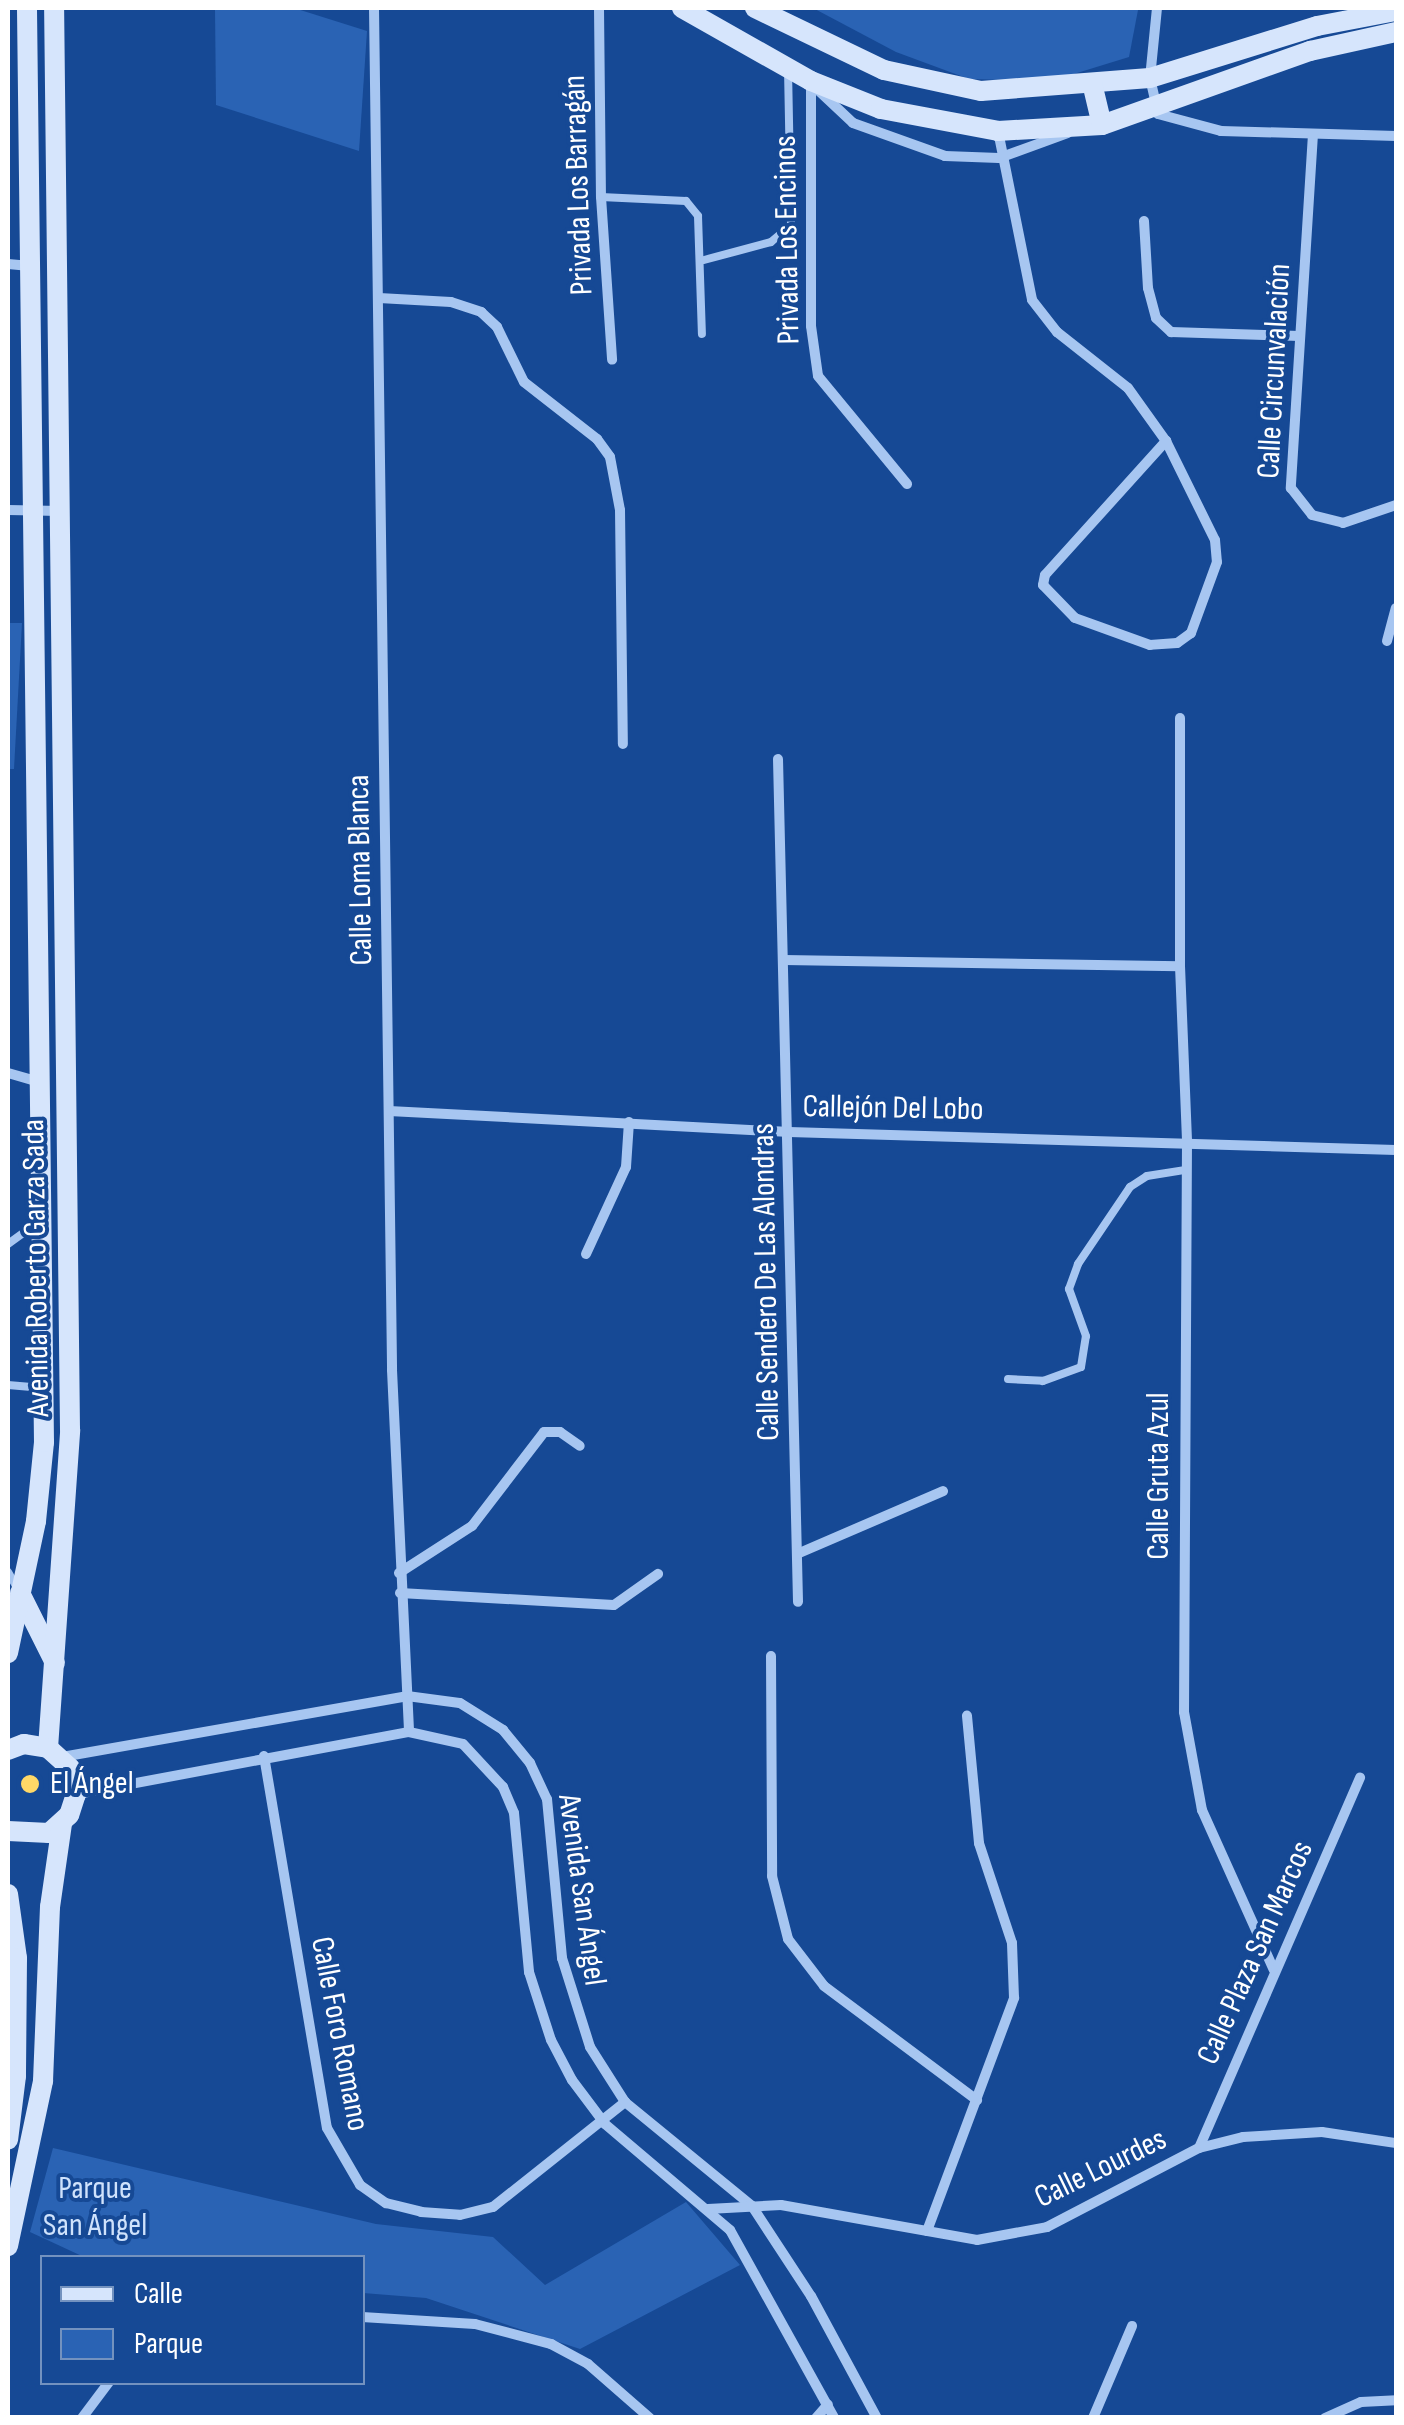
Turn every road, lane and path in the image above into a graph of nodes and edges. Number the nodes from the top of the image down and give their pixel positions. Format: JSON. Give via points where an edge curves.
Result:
{"nodes":[{"id":1,"x":27,"y":8,"type":"edge"},
{"id":2,"x":54,"y":8,"type":"edge"},
{"id":3,"x":374,"y":8,"type":"edge"},
{"id":4,"x":599,"y":8,"type":"edge"},
{"id":5,"x":682,"y":8,"type":"edge"},
{"id":6,"x":755,"y":8,"type":"edge"},
{"id":7,"x":1158,"y":8,"type":"edge"},
{"id":8,"x":1396,"y":11,"type":"edge"},
{"id":9,"x":1396,"y":32,"type":"edge"},
{"id":10,"x":788,"y":70,"type":"junction"},
{"id":11,"x":1158,"y":76,"type":"junction"},
{"id":12,"x":811,"y":82,"type":"junction"},
{"id":13,"x":1092,"y":83,"type":"junction"},
{"id":14,"x":1166,"y":111,"type":"junction"},
{"id":15,"x":1102,"y":125,"type":"junction"},
{"id":16,"x":1078,"y":130,"type":"junction"},
{"id":17,"x":998,"y":131,"type":"junction"},
{"id":18,"x":1313,"y":134,"type":"junction"},
{"id":19,"x":1396,"y":136,"type":"edge"},
{"id":20,"x":999,"y":158,"type":"junction"},
{"id":21,"x":600,"y":197,"type":"junction"},
{"id":22,"x":1144,"y":221,"type":"dead end"},
{"id":23,"x":704,"y":260,"type":"junction"},
{"id":24,"x":8,"y":264,"type":"edge"},
{"id":25,"x":30,"y":266,"type":"junction"},
{"id":26,"x":379,"y":298,"type":"junction"},
{"id":27,"x":702,"y":334,"type":"dead end"},
{"id":28,"x":1299,"y":336,"type":"junction"},
{"id":29,"x":612,"y":360,"type":"dead end"},
{"id":30,"x":1166,"y":442,"type":"junction"},
{"id":31,"x":907,"y":484,"type":"dead end"},
{"id":32,"x":1396,"y":504,"type":"edge"},
{"id":33,"x":8,"y":510,"type":"edge"},
{"id":34,"x":34,"y":511,"type":"junction"},
{"id":35,"x":63,"y":511,"type":"junction"},
{"id":36,"x":1396,"y":608,"type":"edge"},
{"id":37,"x":1387,"y":641,"type":"dead end"},
{"id":38,"x":1180,"y":718,"type":"dead end"},
{"id":39,"x":623,"y":744,"type":"dead end"},
{"id":40,"x":778,"y":759,"type":"dead end"},
{"id":41,"x":784,"y":960,"type":"junction"},
{"id":42,"x":1180,"y":966,"type":"junction"},
{"id":43,"x":8,"y":1074,"type":"edge"},
{"id":44,"x":40,"y":1082,"type":"junction"},
{"id":45,"x":389,"y":1110,"type":"junction"},
{"id":46,"x":630,"y":1122,"type":"junction"},
{"id":47,"x":790,"y":1132,"type":"junction"},
{"id":48,"x":1187,"y":1141,"type":"junction"},
{"id":49,"x":1396,"y":1150,"type":"edge"},
{"id":50,"x":1186,"y":1170,"type":"junction"},
{"id":51,"x":40,"y":1222,"type":"junction"},
{"id":52,"x":8,"y":1244,"type":"edge"},
{"id":53,"x":586,"y":1254,"type":"dead end"},
{"id":54,"x":68,"y":1277,"type":"junction"},
{"id":55,"x":1008,"y":1379,"type":"dead end"},
{"id":56,"x":8,"y":1385,"type":"edge"},
{"id":57,"x":44,"y":1388,"type":"junction"},
{"id":58,"x":580,"y":1446,"type":"dead end"},
{"id":59,"x":943,"y":1491,"type":"dead end"},
{"id":60,"x":66,"y":1499,"type":"junction"},
{"id":61,"x":797,"y":1554,"type":"junction"},
{"id":62,"x":8,"y":1572,"type":"edge"},
{"id":63,"x":399,"y":1573,"type":"junction"},
{"id":64,"x":658,"y":1574,"type":"dead end"},
{"id":65,"x":400,"y":1593,"type":"junction"},
{"id":66,"x":798,"y":1602,"type":"dead end"},
{"id":67,"x":13,"y":1610,"type":"edge"},
{"id":68,"x":8,"y":1653,"type":"edge"},
{"id":69,"x":771,"y":1656,"type":"dead end"},
{"id":70,"x":56,"y":1665,"type":"junction"},
{"id":71,"x":407,"y":1696,"type":"junction"},
{"id":72,"x":967,"y":1716,"type":"dead end"},
{"id":73,"x":409,"y":1732,"type":"junction"},
{"id":74,"x":8,"y":1750,"type":"edge"},
{"id":75,"x":55,"y":1752,"type":"junction"},
{"id":76,"x":264,"y":1756,"type":"junction"},
{"id":77,"x":1360,"y":1778,"type":"dead end"},
{"id":78,"x":76,"y":1794,"type":"junction"},
{"id":79,"x":62,"y":1824,"type":"junction"},
{"id":80,"x":8,"y":1831,"type":"edge"},
{"id":81,"x":8,"y":1894,"type":"edge"},
{"id":82,"x":1274,"y":1970,"type":"junction"},
{"id":83,"x":977,"y":2100,"type":"junction"},
{"id":84,"x":625,"y":2102,"type":"junction"},
{"id":85,"x":604,"y":2124,"type":"junction"},
{"id":86,"x":8,"y":2140,"type":"edge"},
{"id":87,"x":1396,"y":2143,"type":"edge"},
{"id":88,"x":1199,"y":2148,"type":"junction"},
{"id":89,"x":752,"y":2206,"type":"junction"},
{"id":90,"x":708,"y":2210,"type":"junction"},
{"id":91,"x":927,"y":2231,"type":"junction"},
{"id":92,"x":8,"y":2246,"type":"edge"},
{"id":93,"x":365,"y":2317,"type":"edge"},
{"id":94,"x":1132,"y":2326,"type":"dead end"},
{"id":95,"x":107,"y":2385,"type":"edge"},
{"id":96,"x":1396,"y":2400,"type":"edge"},
{"id":97,"x":828,"y":2404,"type":"junction"},
{"id":98,"x":82,"y":2418,"type":"edge"},
{"id":99,"x":650,"y":2418,"type":"edge"},
{"id":100,"x":816,"y":2418,"type":"edge"},
{"id":101,"x":834,"y":2418,"type":"edge"},
{"id":102,"x":876,"y":2418,"type":"edge"},
{"id":103,"x":1093,"y":2418,"type":"edge"},
{"id":104,"x":1325,"y":2418,"type":"edge"}],
"edges":[{"from":1,"to":25,"type":"street","name":"Avenida Roberto Garza Sada"},
{"from":2,"to":35,"type":"street","name":"Avenida Roberto Garza Sada"},
{"from":3,"to":26,"type":"street","name":"Calle Loma Blanca"},
{"from":4,"to":21,"type":"street","name":"Privada Los Barragán"},
{"from":5,"to":10,"type":"street"},
{"from":6,"to":13,"type":"street","via":[[852,58],[923,82],[981,91]]},
{"from":7,"to":11,"type":"street"},
{"from":8,"to":11,"type":"street","via":[[1316,26]]},
{"from":9,"to":14,"type":"street","via":[[1310,51]]},
{"from":10,"to":12,"type":"street"},
{"from":10,"to":23,"type":"lane","via":[[790,225],[771,242]]},
{"from":11,"to":13,"type":"street"},
{"from":11,"to":14,"type":"street"},
{"from":11,"to":14,"type":"street"},
{"from":12,"to":17,"type":"street","via":[[916,118]]},
{"from":12,"to":20,"type":"street","via":[[854,123],[882,136],[945,156]]},
{"from":12,"to":31,"type":"street","name":"Privada Los Encinos","via":[[811,326],[818,376]]},
{"from":13,"to":15,"type":"street"},
{"from":14,"to":15,"type":"street"},
{"from":14,"to":18,"type":"street","via":[[1220,132]]},
{"from":15,"to":16,"type":"street"},
{"from":16,"to":17,"type":"street"},
{"from":16,"to":20,"type":"street"},
{"from":17,"to":20,"type":"street"},
{"from":18,"to":19,"type":"street"},
{"from":18,"to":28,"type":"street","name":"Calle Circunvalación"},
{"from":20,"to":30,"type":"street","via":[[1032,300],[1042,317],[1128,388]]},
{"from":21,"to":23,"type":"lane","via":[[686,201],[698,216]]},
{"from":21,"to":29,"type":"street","name":"Privada Los Barragán"},
{"from":22,"to":28,"type":"street","via":[[1148,288],[1156,318],[1171,332]]},
{"from":23,"to":27,"type":"lane"},
{"from":24,"to":25,"type":"street"},
{"from":25,"to":34,"type":"street","name":"Avenida Roberto Garza Sada"},
{"from":26,"to":39,"type":"street","via":[[451,302],[481,312],[524,382],[597,439],[610,457],[620,510]]},
{"from":26,"to":45,"type":"street","name":"Calle Loma Blanca"},
{"from":28,"to":32,"type":"street","name":"Calle Circunvalación","via":[[1294,498],[1312,515],[1343,523]]},
{"from":30,"to":30,"type":"street","via":[[1215,540],[1217,562],[1191,634],[1177,644],[1150,645],[1075,618],[1043,586],[1045,575]]},
{"from":33,"to":34,"type":"street"},
{"from":34,"to":35,"type":"street"},
{"from":34,"to":44,"type":"street","name":"Avenida Roberto Garza Sada"},
{"from":35,"to":54,"type":"street","name":"Avenida Roberto Garza Sada"},
{"from":36,"to":37,"type":"street"},
{"from":38,"to":42,"type":"street","name":"Calle Gruta Azul"},
{"from":40,"to":41,"type":"street","name":"Calle Sendero De Las Alondras"},
{"from":41,"to":42,"type":"street"},
{"from":41,"to":47,"type":"street","name":"Calle Sendero De Las Alondras"},
{"from":42,"to":48,"type":"street","name":"Calle Gruta Azul"},
{"from":43,"to":44,"type":"street"},
{"from":44,"to":51,"type":"street","name":"Avenida Roberto Garza Sada"},
{"from":45,"to":46,"type":"street","name":"Callejón Del Lobo"},
{"from":45,"to":63,"type":"street","name":"Calle Loma Blanca"},
{"from":46,"to":47,"type":"street","name":"Callejón Del Lobo"},
{"from":46,"to":53,"type":"street","via":[[626,1167]]},
{"from":47,"to":48,"type":"street","name":"Callejón Del Lobo"},
{"from":47,"to":61,"type":"street","name":"Calle Sendero De Las Alondras"},
{"from":48,"to":49,"type":"street","name":"Callejón Del Lobo"},
{"from":48,"to":50,"type":"street","name":"Calle Gruta Azul"},
{"from":50,"to":55,"type":"lane","via":[[1147,1176],[1130,1187],[1078,1264],[1069,1288],[1086,1336],[1081,1367],[1043,1381]]},
{"from":50,"to":82,"type":"street","name":"Calle Gruta Azul","via":[[1184,1712],[1202,1810]]},
{"from":51,"to":52,"type":"lane"},
{"from":51,"to":57,"type":"street","name":"Avenida Roberto Garza Sada"},
{"from":54,"to":57,"type":"street","via":[[56,1296],[54,1366]]},
{"from":54,"to":60,"type":"street","name":"Avenida Roberto Garza Sada"},
{"from":56,"to":57,"type":"lane"},
{"from":57,"to":60,"type":"street","via":[[56,1408],[54,1464]]},
{"from":57,"to":67,"type":"street","name":"Avenida Roberto Garza Sada","via":[[42,1481]]},
{"from":58,"to":63,"type":"street","via":[[560,1432],[544,1432],[472,1526]]},
{"from":59,"to":61,"type":"street"},
{"from":60,"to":70,"type":"street","name":"Avenida Roberto Garza Sada"},
{"from":61,"to":66,"type":"street","name":"Calle Sendero De Las Alondras"},
{"from":62,"to":67,"type":"lane"},
{"from":63,"to":65,"type":"street","name":"Calle Loma Blanca"},
{"from":64,"to":65,"type":"street","via":[[614,1604]]},
{"from":65,"to":71,"type":"street","name":"Calle Loma Blanca"},
{"from":67,"to":68,"type":"street","name":"Avenida Roberto Garza Sada"},
{"from":67,"to":70,"type":"street"},
{"from":69,"to":83,"type":"street","via":[[772,1876],[788,1939],[824,1986]]},
{"from":70,"to":75,"type":"street","name":"Avenida Roberto Garza Sada"},
{"from":71,"to":73,"type":"street","name":"Calle Loma Blanca"},
{"from":71,"to":75,"type":"street","name":"Avenida San Ángel"},
{"from":71,"to":84,"type":"street","name":"Avenida San Ángel","via":[[479,1711],[530,1763],[550,1816],[571,1998],[590,2046]]},
{"from":72,"to":83,"type":"street","via":[[979,1843],[1015,1972],[1008,2024]]},
{"from":73,"to":76,"type":"street","name":"Avenida San Ángel"},
{"from":73,"to":85,"type":"street","name":"Avenida San Ángel","via":[[462,1744],[503,1787],[519,1843],[536,2001],[572,2080]]},
{"from":74,"to":75,"type":"street"},
{"from":75,"to":78,"type":"street"},
{"from":76,"to":78,"type":"street","name":"Avenida San Ángel"},
{"from":76,"to":85,"type":"street","name":"Calle Foro Romano","via":[[327,2128],[360,2186],[386,2203],[421,2212],[460,2215],[494,2207]]},
{"from":77,"to":82,"type":"street","name":"Calle Plaza San Marcos"},
{"from":78,"to":79,"type":"street"},
{"from":79,"to":80,"type":"street","via":[[34,1837]]},
{"from":79,"to":92,"type":"street","via":[[50,1907],[43,2081]]},
{"from":81,"to":86,"type":"street","via":[[17,1958]]},
{"from":82,"to":88,"type":"street","name":"Calle Plaza San Marcos"},
{"from":83,"to":91,"type":"street"},
{"from":84,"to":85,"type":"street","name":"Calle Foro Romano"},
{"from":84,"to":89,"type":"street","name":"Avenida San Ángel"},
{"from":85,"to":90,"type":"street","name":"Avenida San Ángel"},
{"from":87,"to":88,"type":"street","name":"Calle Lourdes","via":[[1278,2131]]},
{"from":88,"to":91,"type":"street","name":"Calle Lourdes","via":[[1047,2227],[978,2240]]},
{"from":89,"to":90,"type":"street","name":"Calle Lourdes"},
{"from":89,"to":91,"type":"street","name":"Calle Lourdes","via":[[856,2214]]},
{"from":89,"to":102,"type":"street","name":"Avenida San Ángel","via":[[812,2296]]},
{"from":90,"to":97,"type":"street","name":"Avenida San Ángel","via":[[745,2250]]},
{"from":93,"to":99,"type":"street","via":[[474,2324],[551,2344],[588,2364]]},
{"from":94,"to":103,"type":"street"},
{"from":95,"to":98,"type":"street"},
{"from":96,"to":104,"type":"street","via":[[1361,2402]]},
{"from":97,"to":100,"type":"street"},
{"from":97,"to":101,"type":"street","name":"Avenida San Ángel"}]}
